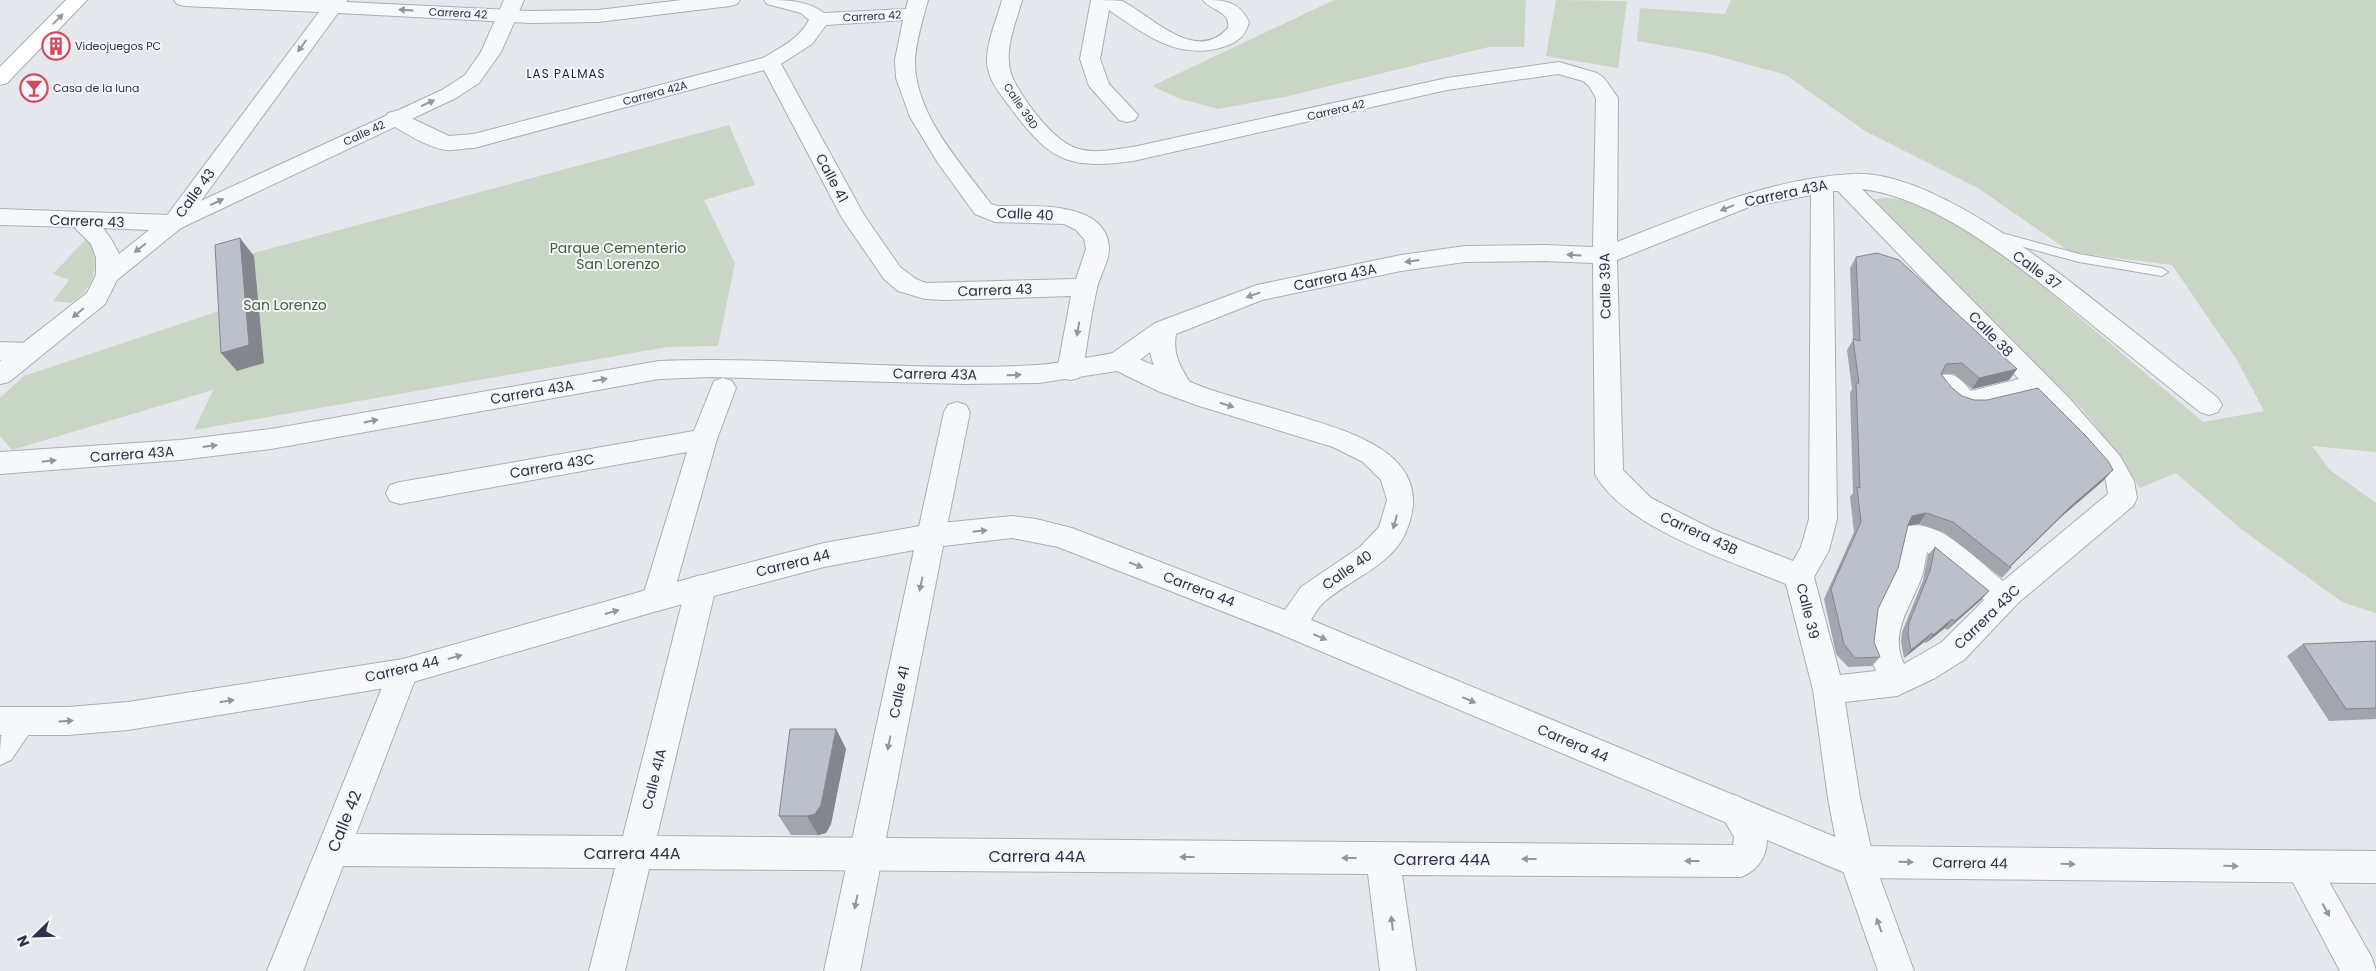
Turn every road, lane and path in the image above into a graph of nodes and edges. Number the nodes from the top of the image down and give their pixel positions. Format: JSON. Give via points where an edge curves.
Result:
{"nodes":[{"id":1,"x":76,"y":0,"type":"edge"},
{"id":2,"x":184,"y":0,"type":"edge"},
{"id":3,"x":730,"y":0,"type":"edge"},
{"id":4,"x":774,"y":0,"type":"edge"},
{"id":5,"x":1012,"y":0,"type":"edge"},
{"id":6,"x":1101,"y":0,"type":"edge"},
{"id":7,"x":1107,"y":0,"type":"edge"},
{"id":8,"x":1213,"y":0,"type":"edge"},
{"id":9,"x":334,"y":3,"type":"edge"},
{"id":10,"x":916,"y":7,"type":"edge"},
{"id":11,"x":511,"y":8,"type":"edge"},
{"id":12,"x":819,"y":19,"type":"junction"},
{"id":13,"x":770,"y":62,"type":"junction"},
{"id":14,"x":0,"y":79,"type":"edge"},
{"id":15,"x":1607,"y":98,"type":"joint"},
{"id":16,"x":1127,"y":115,"type":"dead end"},
{"id":17,"x":396,"y":118,"type":"junction"},
{"id":18,"x":1055,"y":148,"type":"joint"},
{"id":19,"x":1832,"y":183,"type":"junction"},
{"id":20,"x":0,"y":217,"type":"edge"},
{"id":21,"x":81,"y":221,"type":"junction"},
{"id":22,"x":173,"y":223,"type":"junction"},
{"id":23,"x":1980,"y":231,"type":"junction"},
{"id":24,"x":1605,"y":256,"type":"junction"},
{"id":25,"x":2162,"y":272,"type":"dead end"},
{"id":26,"x":108,"y":275,"type":"junction"},
{"id":27,"x":907,"y":285,"type":"joint"},
{"id":28,"x":1085,"y":287,"type":"junction"},
{"id":29,"x":1164,"y":329,"type":"junction"},
{"id":30,"x":0,"y":351,"type":"edge"},
{"id":31,"x":29,"y":352,"type":"junction"},
{"id":32,"x":1120,"y":361,"type":"junction"},
{"id":33,"x":1070,"y":370,"type":"junction"},
{"id":34,"x":0,"y":375,"type":"edge"},
{"id":35,"x":1948,"y":383,"type":"edge"},
{"id":36,"x":2040,"y":384,"type":"junction"},
{"id":37,"x":723,"y":388,"type":"dead end"},
{"id":38,"x":1181,"y":389,"type":"junction"},
{"id":39,"x":2209,"y":404,"type":"dead end"},
{"id":40,"x":957,"y":412,"type":"dead end"},
{"id":41,"x":704,"y":439,"type":"junction"},
{"id":42,"x":0,"y":463,"type":"edge"},
{"id":43,"x":1609,"y":474,"type":"joint"},
{"id":44,"x":400,"y":493,"type":"dead end"},
{"id":45,"x":2123,"y":498,"type":"joint"},
{"id":46,"x":931,"y":536,"type":"junction"},
{"id":47,"x":1799,"y":576,"type":"junction"},
{"id":48,"x":701,"y":587,"type":"junction"},
{"id":49,"x":657,"y":599,"type":"junction"},
{"id":50,"x":2004,"y":599,"type":"junction"},
{"id":51,"x":1291,"y":625,"type":"junction"},
{"id":52,"x":403,"y":672,"type":"junction"},
{"id":53,"x":1896,"y":682,"type":"junction"},
{"id":54,"x":1828,"y":690,"type":"junction"},
{"id":55,"x":11,"y":721,"type":"edge"},
{"id":56,"x":0,"y":750,"type":"edge"},
{"id":57,"x":1735,"y":811,"type":"junction"},
{"id":58,"x":333,"y":850,"type":"junction"},
{"id":59,"x":636,"y":853,"type":"junction"},
{"id":60,"x":866,"y":854,"type":"junction"},
{"id":61,"x":1383,"y":858,"type":"junction"},
{"id":62,"x":1857,"y":862,"type":"junction"},
{"id":63,"x":2302,"y":867,"type":"junction"},
{"id":64,"x":2376,"y":867,"type":"edge"},
{"id":65,"x":285,"y":971,"type":"edge"},
{"id":66,"x":607,"y":971,"type":"edge"},
{"id":67,"x":842,"y":971,"type":"edge"},
{"id":68,"x":1398,"y":971,"type":"edge"},
{"id":69,"x":1896,"y":971,"type":"edge"},
{"id":70,"x":2359,"y":971,"type":"edge"}],
"edges":[{"from":14,"to":1,"type":"main road","one_way":true},
{"from":2,"to":9,"type":"street","name":"Carrera 42"},
{"from":3,"to":11,"type":"street","name":"Carrera 42","via":[[598,16]]},
{"from":4,"to":12,"type":"street","via":[[808,9]]},
{"from":5,"to":18,"type":"street","name":"Calle 39D","via":[[1000,45],[998,70],[1014,99]]},
{"from":6,"to":16,"type":"street","via":[[1090,59],[1099,86]]},
{"from":7,"to":8,"type":"street","via":[[1174,42],[1208,46],[1235,34],[1239,24],[1235,14]]},
{"from":11,"to":9,"type":"street","name":"Carrera 42","one_way":true},
{"from":9,"to":22,"type":"street","name":"Calle 43","one_way":true},
{"from":10,"to":12,"type":"street","name":"Carrera 42"},
{"from":10,"to":28,"type":"street","name":"Calle 40","via":[[904,61],[908,91],[934,140],[983,209],[995,214],[1070,217],[1084,225],[1095,236],[1098,249]]},
{"from":17,"to":11,"type":"street","name":"Calle 42","one_way":true,"via":[[449,94],[472,79],[491,52]]},
{"from":12,"to":13,"type":"street","name":"Carrera 42A","via":[[815,29],[801,43]]},
{"from":13,"to":17,"type":"street","name":"Carrera 42A","via":[[474,141],[447,142],[428,136]]},
{"from":13,"to":27,"type":"street","name":"Calle 41","via":[[854,218],[892,273]]},
{"from":15,"to":18,"type":"street","name":"Carrera 42","via":[[1590,77],[1558,68],[1447,84],[1133,154],[1101,159],[1075,156]]},
{"from":15,"to":24,"type":"street","name":"Calle 39A"},
{"from":22,"to":17,"type":"street","name":"Calle 42","one_way":true},
{"from":19,"to":23,"type":"street","name":"Calle 37","via":[[1886,185],[1930,202]]},
{"from":19,"to":24,"type":"street","name":"Carrera 43A","one_way":true,"via":[[1741,202]]},
{"from":19,"to":36,"type":"street","name":"Calle 38"},
{"from":19,"to":47,"type":"street","name":"Calle 39","via":[[1823,519],[1815,550]]},
{"from":20,"to":21,"type":"street","name":"Carrera 43"},
{"from":21,"to":22,"type":"street","name":"Carrera 43"},
{"from":21,"to":26,"type":"street","via":[[105,245],[110,261]]},
{"from":22,"to":26,"type":"street","name":"Calle 43","one_way":true},
{"from":23,"to":25,"type":"lane","via":[[2074,259]]},
{"from":23,"to":39,"type":"street","name":"Calle 37","via":[[2044,273]]},
{"from":24,"to":29,"type":"street","name":"Carrera 43A","one_way":true,"via":[[1473,254],[1401,263],[1257,294]]},
{"from":24,"to":43,"type":"street","name":"Calle 39A"},
{"from":26,"to":31,"type":"street","name":"Calle 43","one_way":true,"via":[[96,298]]},
{"from":27,"to":28,"type":"street","name":"Carrera 43","via":[[924,291],[945,292]]},
{"from":28,"to":33,"type":"street","name":"Calle 40","one_way":true},
{"from":29,"to":32,"type":"street","name":"Carrera 43A"},
{"from":29,"to":38,"type":"street","via":[[1160,349],[1165,365]]},
{"from":30,"to":31,"type":"street"},
{"from":31,"to":34,"type":"street","name":"Calle 43"},
{"from":32,"to":33,"type":"street","name":"Carrera 43A"},
{"from":32,"to":38,"type":"street","name":"Calle 40"},
{"from":42,"to":33,"type":"street","name":"Carrera 43A","one_way":true,"via":[[180,450],[271,439],[659,370],[710,368],[966,376]]},
{"from":35,"to":36,"type":"street","via":[[1969,401]]},
{"from":36,"to":45,"type":"street","name":"Calle 38","via":[[2110,464],[2120,480]]},
{"from":37,"to":41,"type":"street"},
{"from":38,"to":51,"type":"street","name":"Calle 40","one_way":true,"via":[[1342,438],[1373,456],[1393,475],[1401,500],[1392,532],[1370,555],[1312,596]]},
{"from":40,"to":46,"type":"street","name":"Calle 41"},
{"from":41,"to":44,"type":"street","name":"Carrera 43C"},
{"from":41,"to":49,"type":"street"},
{"from":43,"to":47,"type":"street","name":"Carrera 43B","via":[[1641,506],[1704,538]]},
{"from":45,"to":50,"type":"street","name":"Carrera 43C"},
{"from":46,"to":48,"type":"street","name":"Carrera 44","via":[[824,555]]},
{"from":46,"to":51,"type":"street","name":"Carrera 44","one_way":true,"via":[[1012,527],[1062,536]]},
{"from":46,"to":60,"type":"street","name":"Calle 41","one_way":true},
{"from":47,"to":54,"type":"street","name":"Calle 39"},
{"from":48,"to":49,"type":"street","name":"Carrera 44"},
{"from":48,"to":59,"type":"street","name":"Calle 41A"},
{"from":52,"to":49,"type":"street","name":"Carrera 44","one_way":true},
{"from":50,"to":53,"type":"street","name":"Carrera 43C","via":[[1953,650]]},
{"from":50,"to":53,"type":"street","via":[[1929,538],[1916,535],[1907,578],[1887,619],[1883,652]]},
{"from":51,"to":57,"type":"street","name":"Carrera 44","one_way":true},
{"from":55,"to":52,"type":"street","name":"Carrera 44","one_way":true,"via":[[128,716]]},
{"from":52,"to":58,"type":"street","name":"Calle 42"},
{"from":53,"to":54,"type":"street","name":"Carrera 43C"},
{"from":54,"to":62,"type":"street","name":"Calle 39"},
{"from":55,"to":56,"type":"street"},
{"from":57,"to":61,"type":"street","name":"Carrera 44A","one_way":true,"via":[[1748,827],[1753,841],[1750,852],[1741,861]]},
{"from":57,"to":62,"type":"street","name":"Carrera 44"},
{"from":58,"to":59,"type":"street","name":"Carrera 44A"},
{"from":58,"to":65,"type":"street","name":"Calle 42"},
{"from":59,"to":60,"type":"street","name":"Carrera 44A"},
{"from":59,"to":66,"type":"street","name":"Calle 41A"},
{"from":61,"to":60,"type":"street","name":"Carrera 44A","one_way":true},
{"from":60,"to":67,"type":"street","name":"Calle 41","one_way":true},
{"from":68,"to":61,"type":"street","one_way":true},
{"from":62,"to":63,"type":"street","name":"Carrera 44","one_way":true},
{"from":69,"to":62,"type":"street","name":"Calle 39","one_way":true},
{"from":63,"to":64,"type":"street","name":"Carrera 44"},
{"from":63,"to":70,"type":"street","one_way":true}]}
